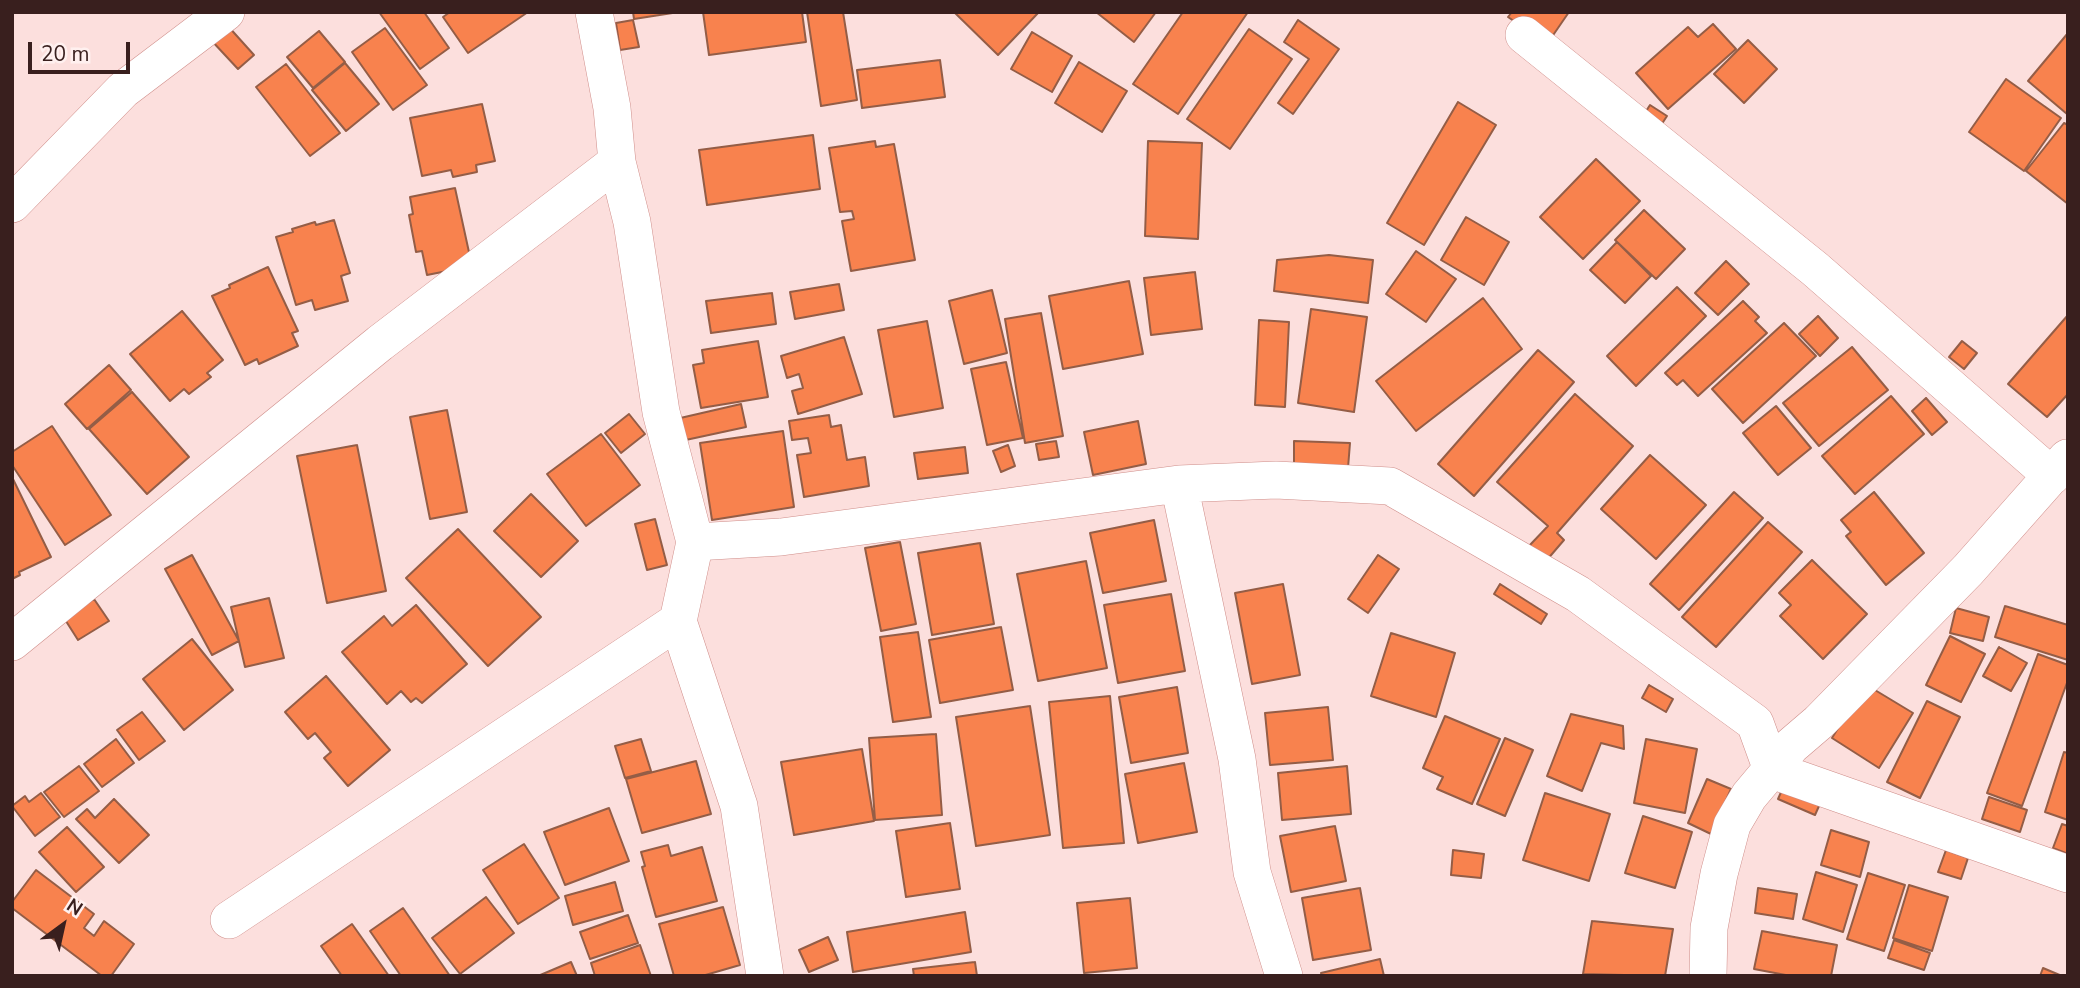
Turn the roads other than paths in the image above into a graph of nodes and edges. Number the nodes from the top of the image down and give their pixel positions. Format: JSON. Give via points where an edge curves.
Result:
{"nodes":[{"id":1,"x":226,"y":12,"type":"edge"},
{"id":2,"x":594,"y":12,"type":"edge"},
{"id":3,"x":1524,"y":35,"type":"dead end"},
{"id":4,"x":617,"y":162,"type":"junction"},
{"id":5,"x":12,"y":204,"type":"edge"},
{"id":6,"x":2060,"y":466,"type":"edge"},
{"id":7,"x":1179,"y":484,"type":"junction"},
{"id":8,"x":695,"y":542,"type":"junction"},
{"id":9,"x":678,"y":621,"type":"junction"},
{"id":10,"x":12,"y":642,"type":"edge"},
{"id":11,"x":1772,"y":770,"type":"junction"},
{"id":12,"x":2068,"y":874,"type":"edge"},
{"id":13,"x":229,"y":920,"type":"dead end"},
{"id":14,"x":765,"y":976,"type":"edge"},
{"id":15,"x":1284,"y":976,"type":"edge"},
{"id":16,"x":1708,"y":976,"type":"edge"}],
"edges":[{"from":1,"to":5,"type":"street","via":[[123,90]]},
{"from":2,"to":4,"type":"street"},
{"from":3,"to":6,"type":"street"},
{"from":4,"to":8,"type":"street","via":[[632,222],[661,412]]},
{"from":4,"to":10,"type":"street","via":[[380,343]]},
{"from":6,"to":11,"type":"street","via":[[1968,570]]},
{"from":7,"to":8,"type":"street","via":[[781,537]]},
{"from":7,"to":11,"type":"street","via":[[1276,480],[1390,486],[1578,594],[1755,723]]},
{"from":7,"to":15,"type":"street","via":[[1237,759],[1252,872]]},
{"from":8,"to":9,"type":"street"},
{"from":9,"to":13,"type":"street"},
{"from":9,"to":14,"type":"street","via":[[739,806]]},
{"from":11,"to":12,"type":"street"},
{"from":11,"to":16,"type":"street","via":[[1732,825],[1709,928]]}]}
